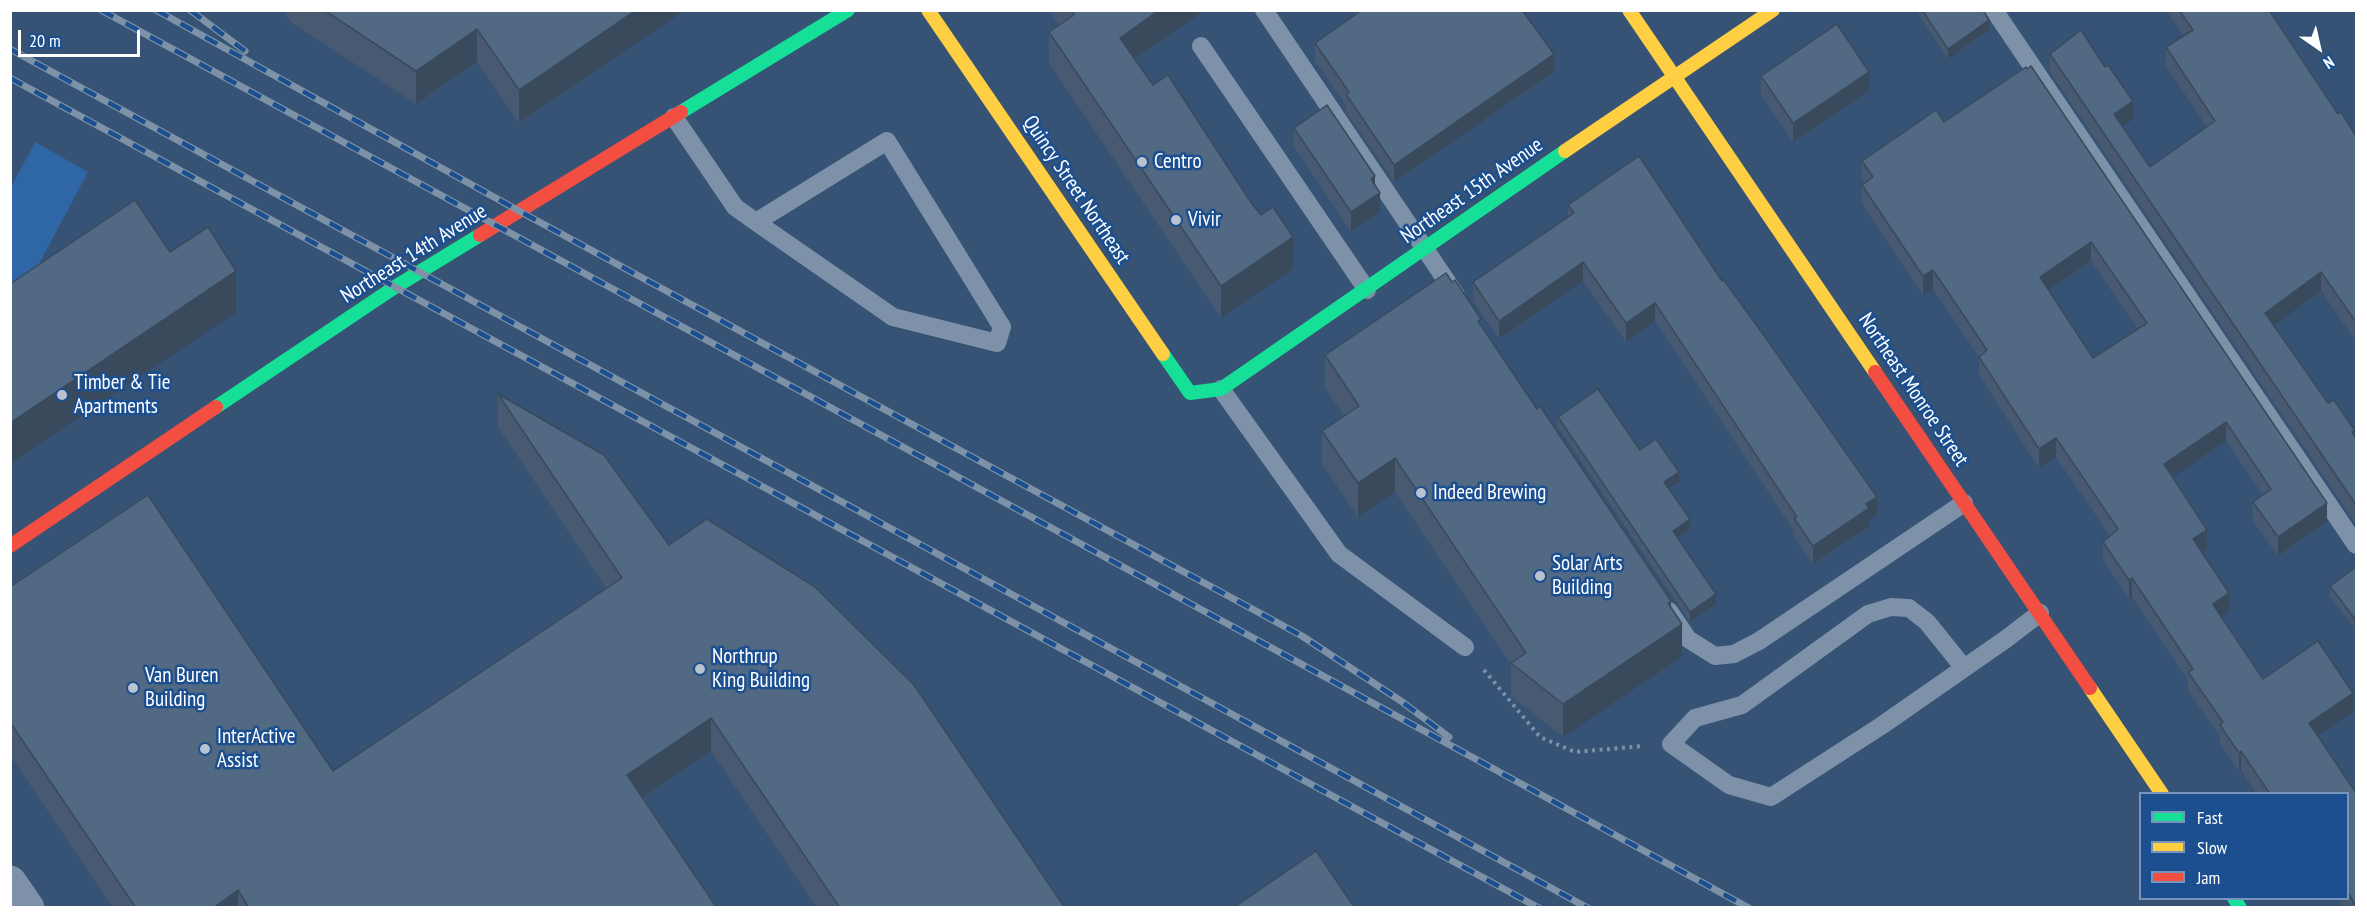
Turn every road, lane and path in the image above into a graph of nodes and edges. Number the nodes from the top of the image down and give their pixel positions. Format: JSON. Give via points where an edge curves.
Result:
{"nodes":[{"id":1,"x":928,"y":10,"type":"edge"},
{"id":2,"x":1264,"y":10,"type":"edge"},
{"id":3,"x":1629,"y":10,"type":"edge"},
{"id":4,"x":1773,"y":10,"type":"edge"},
{"id":5,"x":1994,"y":10,"type":"edge"},
{"id":6,"x":847,"y":11,"type":"edge"},
{"id":7,"x":1201,"y":46,"type":"dead end"},
{"id":8,"x":1674,"y":76,"type":"junction"},
{"id":9,"x":674,"y":117,"type":"junction"},
{"id":10,"x":756,"y":222,"type":"junction"},
{"id":11,"x":1426,"y":249,"type":"junction"},
{"id":12,"x":1367,"y":290,"type":"junction"},
{"id":13,"x":1466,"y":309,"type":"edge"},
{"id":14,"x":1221,"y":389,"type":"junction"},
{"id":15,"x":1190,"y":393,"type":"joint"},
{"id":16,"x":1964,"y":503,"type":"junction"},
{"id":17,"x":2356,"y":545,"type":"edge"},
{"id":18,"x":10,"y":546,"type":"edge"},
{"id":19,"x":1662,"y":601,"type":"edge"},
{"id":20,"x":2040,"y":614,"type":"junction"},
{"id":21,"x":1465,"y":647,"type":"joint"},
{"id":22,"x":1964,"y":668,"type":"junction"},
{"id":23,"x":1671,"y":744,"type":"junction"},
{"id":24,"x":2161,"y":792,"type":"edge"},
{"id":25,"x":10,"y":882,"type":"edge"},
{"id":26,"x":28,"y":908,"type":"edge"}],
"edges":[{"from":1,"to":15,"type":"street","name":"Quincy Street Northeast"},
{"from":2,"to":11,"type":"lane"},
{"from":3,"to":8,"type":"street","name":"Northeast Monroe Street"},
{"from":4,"to":8,"type":"street","name":"Northeast 15th Avenue"},
{"from":5,"to":17,"type":"lane"},
{"from":6,"to":9,"type":"street","name":"Northeast 14th Avenue"},
{"from":7,"to":12,"type":"lane"},
{"from":8,"to":11,"type":"street","name":"Northeast 15th Avenue"},
{"from":8,"to":16,"type":"street","name":"Northeast Monroe Street"},
{"from":9,"to":10,"type":"lane","via":[[735,207]]},
{"from":9,"to":18,"type":"street","name":"Northeast 14th Avenue","via":[[395,287]]},
{"from":10,"to":10,"type":"lane","via":[[893,317],[997,343],[1002,327],[887,141]]},
{"from":11,"to":12,"type":"street","name":"Northeast 15th Avenue"},
{"from":11,"to":13,"type":"lane"},
{"from":12,"to":14,"type":"street","name":"Northeast 15th Avenue"},
{"from":14,"to":15,"type":"street","name":"Northeast 15th Avenue"},
{"from":14,"to":21,"type":"lane","via":[[1339,554]]},
{"from":16,"to":19,"type":"lane","via":[[1734,654],[1715,657],[1688,639]]},
{"from":16,"to":20,"type":"street","name":"Northeast Monroe Street"},
{"from":20,"to":22,"type":"lane"},
{"from":20,"to":24,"type":"street","name":"Northeast Monroe Street"},
{"from":21,"to":23,"type":"path","via":[[1540,737],[1575,752]]},
{"from":22,"to":23,"type":"lane","via":[[1771,797],[1729,785]]},
{"from":22,"to":23,"type":"lane","via":[[1927,622],[1909,608],[1891,607],[1868,614],[1742,705],[1695,718]]},
{"from":25,"to":26,"type":"street"}]}
